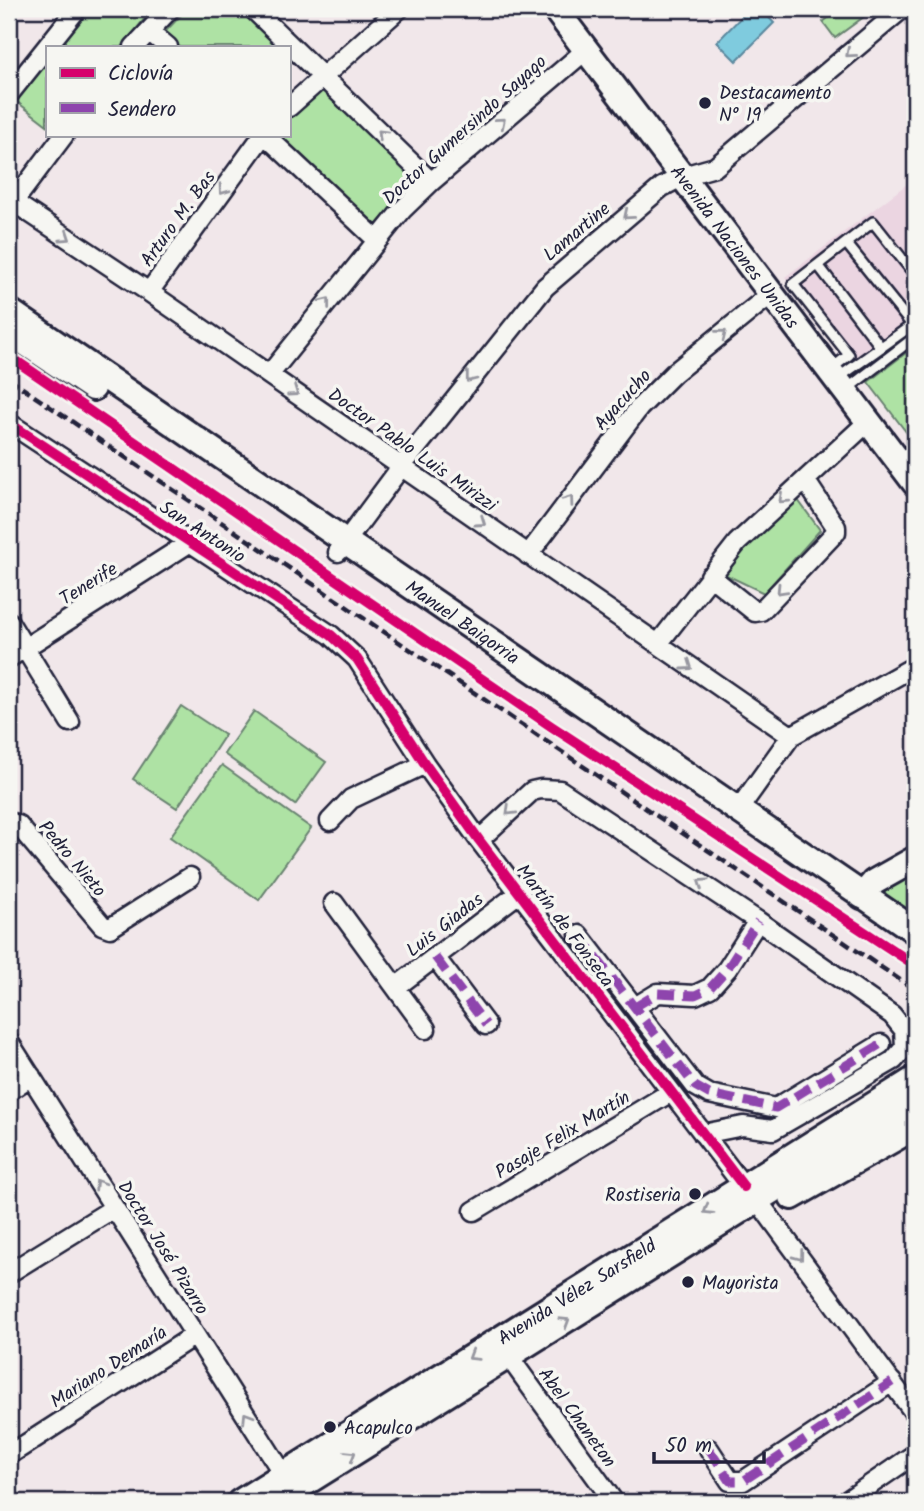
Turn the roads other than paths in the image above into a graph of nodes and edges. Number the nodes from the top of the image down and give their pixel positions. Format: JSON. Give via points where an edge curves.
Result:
{"nodes":[{"id":1,"x":77,"y":9,"type":"edge"},
{"id":2,"x":170,"y":9,"type":"edge"},
{"id":3,"x":253,"y":9,"type":"edge"},
{"id":4,"x":399,"y":9,"type":"edge"},
{"id":5,"x":555,"y":9,"type":"edge"},
{"id":6,"x":902,"y":9,"type":"edge"},
{"id":7,"x":149,"y":31,"type":"junction"},
{"id":8,"x":47,"y":46,"type":"edge"},
{"id":9,"x":135,"y":46,"type":"edge"},
{"id":10,"x":167,"y":46,"type":"edge"},
{"id":11,"x":46,"y":48,"type":"edge"},
{"id":12,"x":586,"y":50,"type":"junction"},
{"id":13,"x":321,"y":75,"type":"junction"},
{"id":14,"x":10,"y":93,"type":"edge"},
{"id":15,"x":290,"y":106,"type":"edge"},
{"id":16,"x":63,"y":136,"type":"edge"},
{"id":17,"x":263,"y":136,"type":"edge"},
{"id":18,"x":265,"y":136,"type":"edge"},
{"id":19,"x":683,"y":176,"type":"junction"},
{"id":20,"x":431,"y":182,"type":"junction"},
{"id":21,"x":10,"y":203,"type":"edge"},
{"id":22,"x":376,"y":239,"type":"junction"},
{"id":23,"x":846,"y":243,"type":"junction"},
{"id":24,"x":818,"y":265,"type":"junction"},
{"id":25,"x":915,"y":275,"type":"edge"},
{"id":26,"x":149,"y":292,"type":"junction"},
{"id":27,"x":771,"y":294,"type":"junction"},
{"id":28,"x":9,"y":311,"type":"edge"},
{"id":29,"x":914,"y":324,"type":"edge"},
{"id":30,"x":9,"y":332,"type":"edge"},
{"id":31,"x":915,"y":337,"type":"edge"},
{"id":32,"x":880,"y":346,"type":"junction"},
{"id":33,"x":269,"y":375,"type":"junction"},
{"id":34,"x":839,"y":379,"type":"junction"},
{"id":35,"x":870,"y":420,"type":"junction"},
{"id":36,"x":9,"y":423,"type":"edge"},
{"id":37,"x":906,"y":454,"type":"edge"},
{"id":38,"x":401,"y":467,"type":"junction"},
{"id":39,"x":804,"y":480,"type":"junction"},
{"id":40,"x":915,"y":483,"type":"edge"},
{"id":41,"x":189,"y":543,"type":"junction"},
{"id":42,"x":342,"y":546,"type":"junction"},
{"id":43,"x":528,"y":555,"type":"junction"},
{"id":44,"x":710,"y":576,"type":"junction"},
{"id":45,"x":9,"y":622,"type":"edge"},
{"id":46,"x":658,"y":644,"type":"junction"},
{"id":47,"x":25,"y":648,"type":"junction"},
{"id":48,"x":9,"y":658,"type":"edge"},
{"id":49,"x":915,"y":666,"type":"edge"},
{"id":50,"x":370,"y":677,"type":"joint"},
{"id":51,"x":70,"y":722,"type":"dead end"},
{"id":52,"x":791,"y":736,"type":"junction"},
{"id":53,"x":425,"y":764,"type":"junction"},
{"id":54,"x":738,"y":810,"type":"junction"},
{"id":55,"x":330,"y":821,"type":"dead end"},
{"id":56,"x":9,"y":822,"type":"edge"},
{"id":57,"x":479,"y":839,"type":"junction"},
{"id":58,"x":915,"y":859,"type":"edge"},
{"id":59,"x":190,"y":877,"type":"dead end"},
{"id":60,"x":519,"y":893,"type":"junction"},
{"id":61,"x":858,"y":901,"type":"junction"},
{"id":62,"x":334,"y":903,"type":"dead end"},
{"id":63,"x":758,"y":921,"type":"junction"},
{"id":64,"x":915,"y":932,"type":"edge"},
{"id":65,"x":579,"y":935,"type":"dead end"},
{"id":66,"x":915,"y":948,"type":"edge"},
{"id":67,"x":435,"y":957,"type":"junction"},
{"id":68,"x":396,"y":987,"type":"junction"},
{"id":69,"x":635,"y":1007,"type":"junction"},
{"id":70,"x":485,"y":1025,"type":"dead end"},
{"id":71,"x":426,"y":1029,"type":"dead end"},
{"id":72,"x":9,"y":1042,"type":"edge"},
{"id":73,"x":881,"y":1044,"type":"dead end"},
{"id":74,"x":31,"y":1076,"type":"junction"},
{"id":75,"x":915,"y":1079,"type":"edge"},
{"id":76,"x":9,"y":1091,"type":"edge"},
{"id":77,"x":671,"y":1092,"type":"junction"},
{"id":78,"x":915,"y":1101,"type":"edge"},
{"id":79,"x":915,"y":1128,"type":"edge"},
{"id":80,"x":703,"y":1134,"type":"junction"},
{"id":81,"x":751,"y":1194,"type":"junction"},
{"id":82,"x":114,"y":1208,"type":"junction"},
{"id":83,"x":474,"y":1211,"type":"dead end"},
{"id":84,"x":9,"y":1273,"type":"edge"},
{"id":85,"x":195,"y":1335,"type":"junction"},
{"id":86,"x":509,"y":1357,"type":"junction"},
{"id":87,"x":892,"y":1382,"type":"junction"},
{"id":88,"x":915,"y":1414,"type":"edge"},
{"id":89,"x":709,"y":1450,"type":"dead end"},
{"id":90,"x":915,"y":1454,"type":"edge"},
{"id":91,"x":9,"y":1455,"type":"edge"},
{"id":92,"x":288,"y":1492,"type":"edge"},
{"id":93,"x":9,"y":1498,"type":"edge"},
{"id":94,"x":604,"y":1499,"type":"edge"},
{"id":95,"x":12,"y":1502,"type":"edge"},
{"id":96,"x":240,"y":1502,"type":"edge"},
{"id":97,"x":845,"y":1502,"type":"edge"}],
"edges":[{"from":1,"to":8,"type":"street"},
{"from":2,"to":7,"type":"street"},
{"from":3,"to":13,"type":"street"},
{"from":4,"to":13,"type":"street"},
{"from":5,"to":12,"type":"main road","name":"Avenida Naciones Unidas"},
{"from":6,"to":19,"type":"street","name":"Lamartine","one_way":true,"via":[[715,167]]},
{"from":7,"to":9,"type":"street"},
{"from":7,"to":10,"type":"street"},
{"from":11,"to":14,"type":"street"},
{"from":12,"to":19,"type":"main road","name":"Avenida Naciones Unidas"},
{"from":20,"to":12,"type":"street","name":"Doctor Gumersindo Sayago","one_way":true},
{"from":13,"to":15,"type":"street"},
{"from":20,"to":13,"type":"street","one_way":true},
{"from":16,"to":21,"type":"street"},
{"from":17,"to":26,"type":"street","name":"Arturo M. Bas","one_way":true},
{"from":18,"to":22,"type":"street"},
{"from":19,"to":27,"type":"main road","name":"Avenida Naciones Unidas"},
{"from":19,"to":38,"type":"street","name":"Lamartine","one_way":true,"via":[[662,187],[545,286]]},
{"from":20,"to":22,"type":"street","name":"Doctor Gumersindo Sayago"},
{"from":21,"to":26,"type":"street","name":"Doctor Pablo Luis Mirizzi","one_way":true},
{"from":33,"to":22,"type":"street","name":"Doctor Gumersindo Sayago","one_way":true},
{"from":23,"to":24,"type":"lane"},
{"from":23,"to":25,"type":"lane","via":[[873,222]]},
{"from":23,"to":29,"type":"lane"},
{"from":24,"to":32,"type":"lane"},
{"from":24,"to":34,"type":"lane","via":[[793,284],[849,355]]},
{"from":26,"to":33,"type":"street","name":"Doctor Pablo Luis Mirizzi"},
{"from":27,"to":34,"type":"main road","name":"Avenida Naciones Unidas"},
{"from":43,"to":27,"type":"street","name":"Ayacucho","one_way":true,"via":[[639,408],[674,373]]},
{"from":28,"to":42,"type":"main road","name":"Manuel Baigorria"},
{"from":29,"to":32,"type":"lane"},
{"from":30,"to":42,"type":"main road","name":"Manuel Baigorria"},
{"from":31,"to":34,"type":"lane"},
{"from":32,"to":34,"type":"lane"},
{"from":33,"to":38,"type":"street","name":"Doctor Pablo Luis Mirizzi","one_way":true},
{"from":34,"to":35,"type":"main road","name":"Avenida Naciones Unidas"},
{"from":35,"to":37,"type":"main road","name":"Avenida Naciones Unidas"},
{"from":35,"to":39,"type":"street"},
{"from":36,"to":41,"type":"street","name":"San Antonio"},
{"from":37,"to":40,"type":"main road","name":"Avenida Naciones Unidas"},
{"from":38,"to":42,"type":"street","name":"Lamartine"},
{"from":38,"to":43,"type":"street","name":"Doctor Pablo Luis Mirizzi","one_way":true},
{"from":39,"to":44,"type":"street","one_way":true,"via":[[750,529]]},
{"from":39,"to":44,"type":"street","one_way":true,"via":[[836,532],[761,611],[755,612]]},
{"from":41,"to":47,"type":"street","name":"Tenerife"},
{"from":41,"to":50,"type":"street","name":"San Antonio","via":[[331,635]]},
{"from":42,"to":54,"type":"main road","name":"Manuel Baigorria"},
{"from":42,"to":61,"type":"main road","name":"Manuel Baigorria"},
{"from":43,"to":46,"type":"street","name":"Doctor Pablo Luis Mirizzi"},
{"from":44,"to":46,"type":"street"},
{"from":45,"to":47,"type":"street"},
{"from":46,"to":52,"type":"street","name":"Doctor Pablo Luis Mirizzi","one_way":true},
{"from":47,"to":48,"type":"street","name":"Tenerife"},
{"from":47,"to":51,"type":"street"},
{"from":49,"to":52,"type":"street"},
{"from":50,"to":53,"type":"street","name":"Martín de Fonseca"},
{"from":52,"to":54,"type":"street"},
{"from":53,"to":55,"type":"street","via":[[351,799]]},
{"from":53,"to":57,"type":"street","name":"Martín de Fonseca"},
{"from":54,"to":61,"type":"main road","name":"Manuel Baigorria"},
{"from":56,"to":59,"type":"street","name":"Pedro Nieto","via":[[18,825],[102,925],[110,928]]},
{"from":57,"to":60,"type":"street","name":"Martín de Fonseca"},
{"from":63,"to":57,"type":"street","one_way":true,"via":[[560,790],[541,789],[525,796]]},
{"from":58,"to":61,"type":"main road","via":[[874,883]]},
{"from":60,"to":67,"type":"street","name":"Luis Giadas"},
{"from":60,"to":77,"type":"street","name":"Martín de Fonseca"},
{"from":61,"to":64,"type":"main road","name":"Manuel Baigorria"},
{"from":61,"to":66,"type":"main road","name":"Manuel Baigorria"},
{"from":62,"to":68,"type":"street"},
{"from":63,"to":69,"type":"street","via":[[727,969],[704,992],[658,993]]},
{"from":63,"to":80,"type":"street","via":[[892,1015],[904,1030],[905,1047],[894,1060],[773,1130],[743,1126]]},
{"from":65,"to":69,"type":"street"},
{"from":67,"to":68,"type":"street","name":"Luis Giadas"},
{"from":67,"to":70,"type":"street"},
{"from":68,"to":71,"type":"street"},
{"from":69,"to":73,"type":"street","via":[[703,1092],[766,1107],[783,1106]]},
{"from":72,"to":74,"type":"street","name":"Doctor José Pizarro"},
{"from":74,"to":76,"type":"street"},
{"from":82,"to":74,"type":"street","name":"Doctor José Pizarro","one_way":true},
{"from":75,"to":81,"type":"main road","name":"Avenida Vélez Sarsfield"},
{"from":77,"to":80,"type":"street","name":"Martín de Fonseca"},
{"from":77,"to":83,"type":"street","name":"Pasaje Felix Martín"},
{"from":78,"to":81,"type":"main road","name":"Avenida Vélez Sarsfield"},
{"from":79,"to":81,"type":"main road","via":[[784,1201]]},
{"from":80,"to":81,"type":"street","name":"Martín de Fonseca"},
{"from":86,"to":81,"type":"main road","name":"Avenida Vélez Sarsfield","one_way":true},
{"from":81,"to":87,"type":"street","name":"Martín de Fonseca","one_way":true},
{"from":81,"to":92,"type":"main road","name":"Avenida Vélez Sarsfield","one_way":true},
{"from":82,"to":84,"type":"street"},
{"from":82,"to":85,"type":"street","name":"Doctor José Pizarro"},
{"from":85,"to":91,"type":"street","name":"Mariano Demaría"},
{"from":92,"to":85,"type":"street","name":"Doctor José Pizarro","one_way":true},
{"from":92,"to":86,"type":"main road","name":"Avenida Vélez Sarsfield","one_way":true},
{"from":86,"to":94,"type":"street","name":"Abel Chaneton"},
{"from":87,"to":88,"type":"street","name":"Martín de Fonseca"},
{"from":87,"to":89,"type":"street","via":[[743,1481],[730,1481]]},
{"from":90,"to":97,"type":"street"},
{"from":92,"to":96,"type":"main road","name":"Avenida Vélez Sarsfield"},
{"from":93,"to":95,"type":"street"}]}
